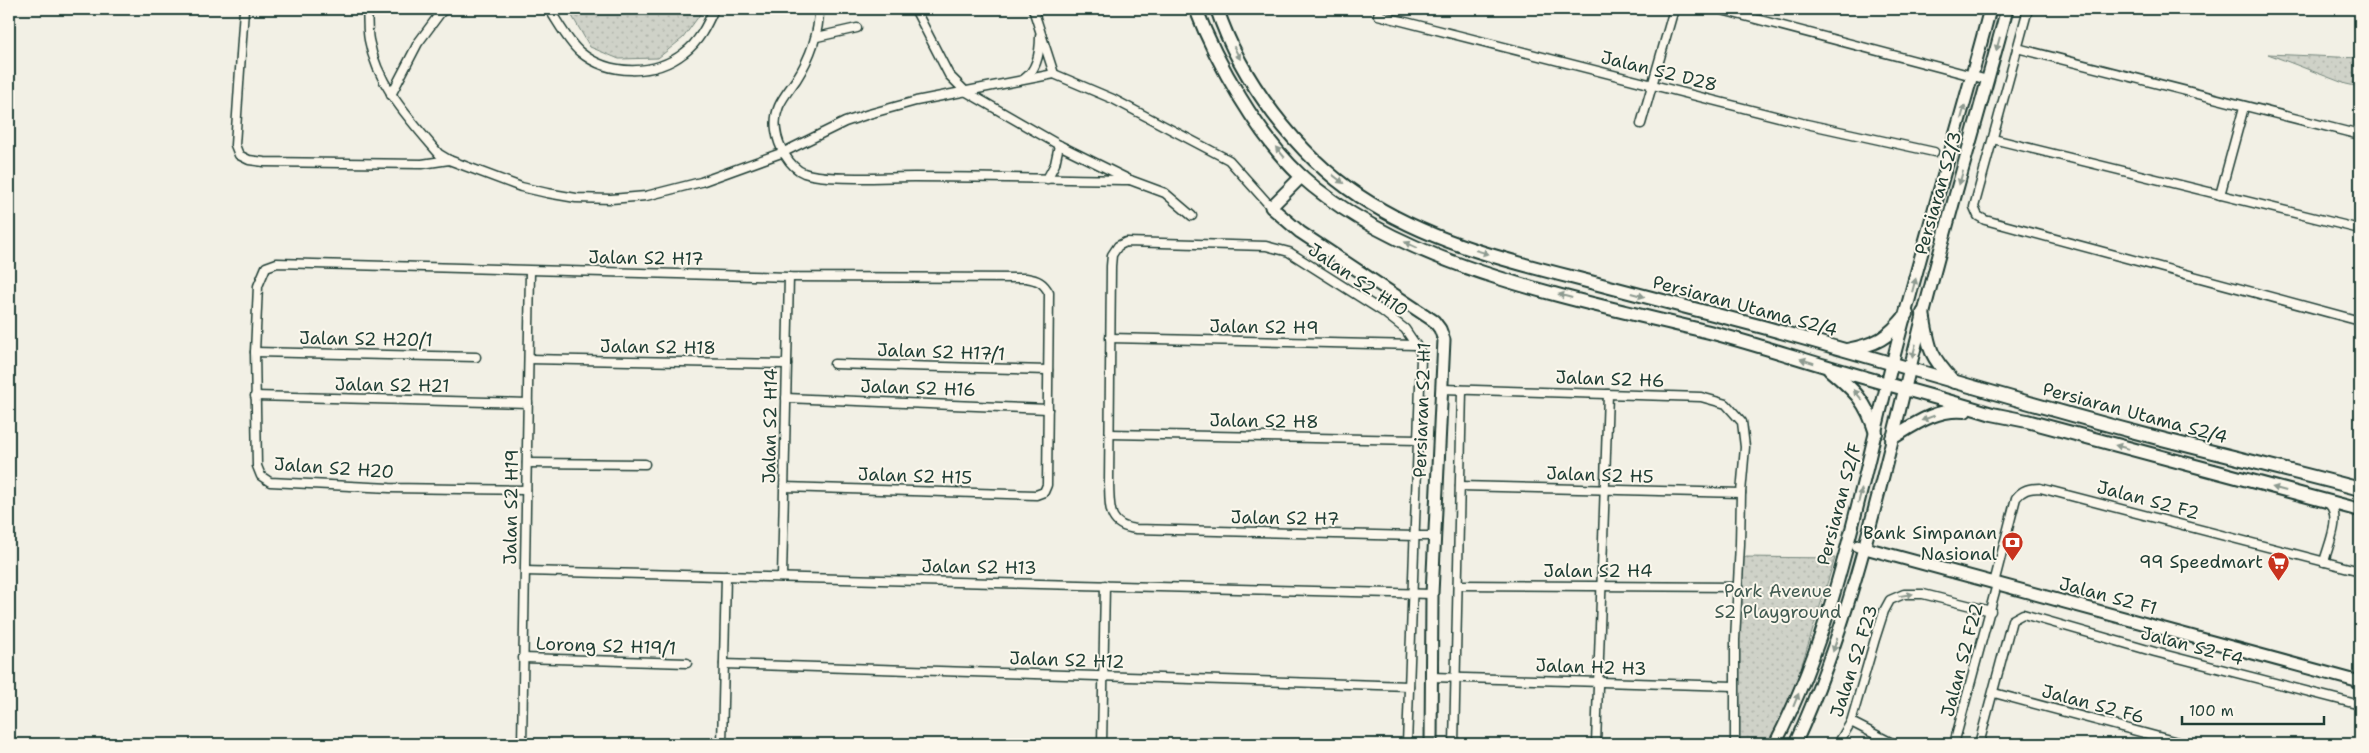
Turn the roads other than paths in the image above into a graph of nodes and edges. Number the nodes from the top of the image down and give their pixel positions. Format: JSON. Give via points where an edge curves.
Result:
{"nodes":[{"id":1,"x":244,"y":9,"type":"edge"},
{"id":2,"x":367,"y":9,"type":"edge"},
{"id":3,"x":446,"y":9,"type":"edge"},
{"id":4,"x":549,"y":9,"type":"edge"},
{"id":5,"x":714,"y":9,"type":"edge"},
{"id":6,"x":819,"y":9,"type":"edge"},
{"id":7,"x":915,"y":9,"type":"edge"},
{"id":8,"x":1033,"y":9,"type":"edge"},
{"id":9,"x":1196,"y":9,"type":"edge"},
{"id":10,"x":1217,"y":9,"type":"edge"},
{"id":11,"x":1674,"y":9,"type":"edge"},
{"id":12,"x":1718,"y":9,"type":"edge"},
{"id":13,"x":1990,"y":9,"type":"edge"},
{"id":14,"x":2007,"y":9,"type":"edge"},
{"id":15,"x":2028,"y":9,"type":"edge"},
{"id":16,"x":1379,"y":12,"type":"edge"},
{"id":17,"x":857,"y":28,"type":"dead end"},
{"id":18,"x":1040,"y":29,"type":"junction"},
{"id":19,"x":817,"y":38,"type":"junction"},
{"id":20,"x":2017,"y":48,"type":"junction"},
{"id":21,"x":1054,"y":74,"type":"junction"},
{"id":22,"x":1972,"y":76,"type":"junction"},
{"id":23,"x":1022,"y":80,"type":"junction"},
{"id":24,"x":1988,"y":80,"type":"junction"},
{"id":25,"x":1653,"y":84,"type":"junction"},
{"id":26,"x":965,"y":91,"type":"junction"},
{"id":27,"x":392,"y":95,"type":"junction"},
{"id":28,"x":2244,"y":107,"type":"junction"},
{"id":29,"x":1642,"y":124,"type":"dead end"},
{"id":30,"x":2360,"y":135,"type":"edge"},
{"id":31,"x":1993,"y":139,"type":"junction"},
{"id":32,"x":1059,"y":145,"type":"junction"},
{"id":33,"x":784,"y":152,"type":"junction"},
{"id":34,"x":1934,"y":152,"type":"dead end"},
{"id":35,"x":449,"y":160,"type":"junction"},
{"id":36,"x":1302,"y":176,"type":"junction"},
{"id":37,"x":1047,"y":179,"type":"junction"},
{"id":38,"x":1130,"y":180,"type":"junction"},
{"id":39,"x":2220,"y":195,"type":"junction"},
{"id":40,"x":1271,"y":207,"type":"junction"},
{"id":41,"x":1192,"y":216,"type":"dead end"},
{"id":42,"x":2360,"y":229,"type":"edge"},
{"id":43,"x":266,"y":267,"type":"joint"},
{"id":44,"x":530,"y":271,"type":"junction"},
{"id":45,"x":789,"y":277,"type":"junction"},
{"id":46,"x":1907,"y":314,"type":"junction"},
{"id":47,"x":1923,"y":314,"type":"junction"},
{"id":48,"x":2360,"y":322,"type":"edge"},
{"id":49,"x":1110,"y":338,"type":"junction"},
{"id":50,"x":1416,"y":345,"type":"junction"},
{"id":51,"x":1842,"y":350,"type":"junction"},
{"id":52,"x":255,"y":352,"type":"junction"},
{"id":53,"x":476,"y":357,"type":"dead end"},
{"id":54,"x":529,"y":359,"type":"junction"},
{"id":55,"x":787,"y":364,"type":"junction"},
{"id":56,"x":834,"y":364,"type":"dead end"},
{"id":57,"x":1893,"y":364,"type":"junction"},
{"id":58,"x":1826,"y":367,"type":"junction"},
{"id":59,"x":1909,"y":369,"type":"junction"},
{"id":60,"x":1048,"y":370,"type":"junction"},
{"id":61,"x":1954,"y":382,"type":"junction"},
{"id":62,"x":1887,"y":383,"type":"junction"},
{"id":63,"x":1905,"y":388,"type":"junction"},
{"id":64,"x":1442,"y":389,"type":"junction"},
{"id":65,"x":1462,"y":390,"type":"junction"},
{"id":66,"x":1608,"y":394,"type":"junction"},
{"id":67,"x":255,"y":396,"type":"junction"},
{"id":68,"x":786,"y":398,"type":"junction"},
{"id":69,"x":528,"y":403,"type":"junction"},
{"id":70,"x":1048,"y":408,"type":"junction"},
{"id":71,"x":1992,"y":414,"type":"junction"},
{"id":72,"x":1876,"y":433,"type":"junction"},
{"id":73,"x":1110,"y":434,"type":"junction"},
{"id":74,"x":1892,"y":438,"type":"junction"},
{"id":75,"x":1418,"y":440,"type":"junction"},
{"id":76,"x":527,"y":463,"type":"junction"},
{"id":77,"x":645,"y":464,"type":"dead end"},
{"id":78,"x":1460,"y":486,"type":"junction"},
{"id":79,"x":784,"y":487,"type":"junction"},
{"id":80,"x":2360,"y":489,"type":"edge"},
{"id":81,"x":526,"y":490,"type":"junction"},
{"id":82,"x":1604,"y":491,"type":"junction"},
{"id":83,"x":1741,"y":493,"type":"junction"},
{"id":84,"x":2326,"y":502,"type":"junction"},
{"id":85,"x":2356,"y":509,"type":"edge"},
{"id":86,"x":2335,"y":518,"type":"junction"},
{"id":87,"x":1136,"y":529,"type":"joint"},
{"id":88,"x":1415,"y":536,"type":"junction"},
{"id":89,"x":1434,"y":536,"type":"junction"},
{"id":90,"x":1848,"y":543,"type":"junction"},
{"id":91,"x":1864,"y":548,"type":"junction"},
{"id":92,"x":2324,"y":562,"type":"junction"},
{"id":93,"x":525,"y":571,"type":"junction"},
{"id":94,"x":2360,"y":571,"type":"edge"},
{"id":95,"x":726,"y":576,"type":"junction"},
{"id":96,"x":782,"y":577,"type":"junction"},
{"id":97,"x":1995,"y":583,"type":"junction"},
{"id":98,"x":1105,"y":585,"type":"junction"},
{"id":99,"x":1459,"y":585,"type":"junction"},
{"id":100,"x":1600,"y":587,"type":"junction"},
{"id":101,"x":1738,"y":587,"type":"junction"},
{"id":102,"x":1413,"y":593,"type":"junction"},
{"id":103,"x":1432,"y":594,"type":"junction"},
{"id":104,"x":1991,"y":611,"type":"junction"},
{"id":105,"x":524,"y":658,"type":"junction"},
{"id":106,"x":687,"y":663,"type":"dead end"},
{"id":107,"x":724,"y":664,"type":"junction"},
{"id":108,"x":1103,"y":676,"type":"junction"},
{"id":109,"x":1431,"y":677,"type":"junction"},
{"id":110,"x":1457,"y":678,"type":"junction"},
{"id":111,"x":1597,"y":681,"type":"junction"},
{"id":112,"x":2360,"y":682,"type":"edge"},
{"id":113,"x":1409,"y":686,"type":"junction"},
{"id":114,"x":1734,"y":686,"type":"junction"},
{"id":115,"x":1994,"y":694,"type":"junction"},
{"id":116,"x":2360,"y":705,"type":"edge"},
{"id":117,"x":1851,"y":722,"type":"junction"},
{"id":118,"x":522,"y":744,"type":"edge"},
{"id":119,"x":722,"y":744,"type":"edge"},
{"id":120,"x":1102,"y":744,"type":"edge"},
{"id":121,"x":1407,"y":744,"type":"edge"},
{"id":122,"x":1431,"y":744,"type":"edge"},
{"id":123,"x":1454,"y":744,"type":"edge"},
{"id":124,"x":1596,"y":744,"type":"edge"},
{"id":125,"x":1735,"y":744,"type":"edge"},
{"id":126,"x":1775,"y":744,"type":"edge"},
{"id":127,"x":1795,"y":744,"type":"edge"},
{"id":128,"x":1838,"y":744,"type":"edge"},
{"id":129,"x":1894,"y":744,"type":"edge"},
{"id":130,"x":1954,"y":744,"type":"edge"},
{"id":131,"x":1979,"y":744,"type":"edge"},
{"id":132,"x":2185,"y":744,"type":"edge"}],
"edges":[{"from":1,"to":35,"type":"street","via":[[236,146],[239,155],[264,162],[422,164]]},
{"from":2,"to":27,"type":"street","via":[[368,39],[377,67]]},
{"from":3,"to":27,"type":"street","via":[[418,43]]},
{"from":4,"to":5,"type":"street","via":[[579,51],[596,63],[617,70],[642,70],[684,54],[705,28]]},
{"from":6,"to":19,"type":"street"},
{"from":7,"to":26,"type":"street","via":[[949,75]]},
{"from":8,"to":18,"type":"street"},
{"from":36,"to":9,"type":"main road","one_way":true,"via":[[1276,147],[1238,93]]},
{"from":10,"to":51,"type":"main road","name":"Persiaran Utama S2/4","one_way":true,"via":[[1238,58],[1291,135],[1324,168],[1359,196],[1391,214],[1442,240],[1472,250]]},
{"from":11,"to":25,"type":"street"},
{"from":12,"to":22,"type":"street"},
{"from":13,"to":22,"type":"main road","name":"Persiaran S2/F"},
{"from":14,"to":24,"type":"main road","name":"Persiaran S2/3","one_way":true},
{"from":15,"to":20,"type":"street"},
{"from":16,"to":25,"type":"street","name":"Jalan S2 D28"},
{"from":17,"to":19,"type":"street"},
{"from":18,"to":21,"type":"street"},
{"from":18,"to":23,"type":"street","via":[[1035,67]]},
{"from":19,"to":33,"type":"street","via":[[797,78],[780,101],[775,116],[776,132]]},
{"from":20,"to":28,"type":"street"},
{"from":20,"to":31,"type":"street"},
{"from":21,"to":23,"type":"street"},
{"from":21,"to":40,"type":"street","via":[[1113,99],[1229,160]]},
{"from":22,"to":24,"type":"street"},
{"from":46,"to":22,"type":"main road","name":"Persiaran S2/F","one_way":true},
{"from":23,"to":26,"type":"street"},
{"from":24,"to":47,"type":"main road","name":"Persiaran S2/3","one_way":true},
{"from":25,"to":29,"type":"street"},
{"from":25,"to":34,"type":"street","name":"Jalan S2 D28","via":[[1802,123]]},
{"from":26,"to":32,"type":"street"},
{"from":26,"to":33,"type":"street","via":[[916,101],[845,122]]},
{"from":27,"to":35,"type":"street","via":[[439,154]]},
{"from":28,"to":30,"type":"street"},
{"from":28,"to":39,"type":"street"},
{"from":31,"to":39,"type":"street"},
{"from":31,"to":48,"type":"street","via":[[1974,207],[1984,220]]},
{"from":32,"to":37,"type":"street","via":[[1055,164]]},
{"from":32,"to":38,"type":"street"},
{"from":33,"to":35,"type":"street","via":[[701,182],[646,196],[611,199],[576,198],[521,187]]},
{"from":33,"to":37,"type":"street","via":[[791,164],[818,176]]},
{"from":36,"to":40,"type":"main road"},
{"from":58,"to":36,"type":"main road","one_way":true,"via":[[1724,336],[1535,288],[1439,256],[1368,225]]},
{"from":37,"to":38,"type":"street"},
{"from":38,"to":41,"type":"street","via":[[1165,193]]},
{"from":39,"to":42,"type":"street"},
{"from":40,"to":64,"type":"main road","name":"Persiaran S2 H1","via":[[1300,232],[1434,321],[1444,340]]},
{"from":43,"to":44,"type":"street","name":"Jalan S2 H17","via":[[277,263]]},
{"from":43,"to":52,"type":"street","name":"Jalan S2 H20","via":[[258,286]]},
{"from":44,"to":45,"type":"street","name":"Jalan S2 H17"},
{"from":44,"to":54,"type":"street","name":"Jalan S2 H19"},
{"from":45,"to":55,"type":"street","name":"Jalan S2 H14"},
{"from":45,"to":60,"type":"street","name":"Jalan S2 H17","via":[[1038,280],[1045,284],[1049,293]]},
{"from":46,"to":51,"type":"main road","via":[[1882,339],[1871,345]]},
{"from":46,"to":57,"type":"main road","name":"Persiaran S2/F"},
{"from":47,"to":59,"type":"main road","name":"Persiaran S2/3","one_way":true},
{"from":47,"to":61,"type":"main road","via":[[1928,345],[1935,362]]},
{"from":49,"to":50,"type":"street","name":"Jalan S2 H9"},
{"from":49,"to":50,"type":"street","name":"Jalan S2 H10","via":[[1112,255],[1118,246],[1126,242],[1146,241],[1266,246],[1289,252],[1382,311],[1405,329]]},
{"from":49,"to":73,"type":"street","name":"Jalan S2 H10"},
{"from":50,"to":75,"type":"street","name":"Jalan S2 H10","via":[[1421,358]]},
{"from":51,"to":57,"type":"main road","name":"Persiaran Utama S2/4"},
{"from":52,"to":53,"type":"street","name":"Jalan S2 H20/1"},
{"from":52,"to":67,"type":"street","name":"Jalan S2 H20"},
{"from":54,"to":55,"type":"street","name":"Jalan S2 H18"},
{"from":54,"to":69,"type":"street","name":"Jalan S2 H19"},
{"from":55,"to":68,"type":"street","name":"Jalan S2 H14"},
{"from":56,"to":60,"type":"street","name":"Jalan S2 H17/1"},
{"from":57,"to":59,"type":"main road","name":"Persiaran Utama S2/4"},
{"from":57,"to":62,"type":"main road","name":"Persiaran S2/F"},
{"from":58,"to":62,"type":"main road"},
{"from":72,"to":58,"type":"main road","one_way":true,"via":[[1862,398]]},
{"from":59,"to":61,"type":"main road","name":"Persiaran Utama S2/4"},
{"from":59,"to":63,"type":"main road","name":"Persiaran S2/3"},
{"from":60,"to":70,"type":"street"},
{"from":61,"to":80,"type":"main road","name":"Persiaran Utama S2/4"},
{"from":62,"to":63,"type":"main road"},
{"from":62,"to":72,"type":"main road","name":"Persiaran S2/F"},
{"from":63,"to":71,"type":"main road"},
{"from":63,"to":74,"type":"main road","name":"Persiaran S2/F"},
{"from":64,"to":65,"type":"street","name":"Jalan S2 H6"},
{"from":64,"to":89,"type":"main road","name":"Persiaran S2 H1"},
{"from":65,"to":66,"type":"street","name":"Jalan S2 H6"},
{"from":65,"to":78,"type":"street"},
{"from":66,"to":82,"type":"street"},
{"from":66,"to":83,"type":"street","name":"Jalan S2 H6","via":[[1701,397],[1726,404],[1742,422],[1745,447]]},
{"from":67,"to":69,"type":"street","name":"Jalan S2 H21"},
{"from":67,"to":81,"type":"street","name":"Jalan S2 H20","via":[[257,466],[261,476],[270,482]]},
{"from":68,"to":70,"type":"street","name":"Jalan S2 H16"},
{"from":68,"to":79,"type":"street","name":"Jalan S2 H14"},
{"from":69,"to":76,"type":"street","name":"Jalan S2 H19"},
{"from":70,"to":79,"type":"street","name":"Jalan S2 H15","via":[[1047,485],[1044,492],[1036,495]]},
{"from":71,"to":74,"type":"main road","one_way":true,"via":[[1951,410],[1922,419]]},
{"from":84,"to":71,"type":"main road","name":"Persiaran Utama S2/4","one_way":true},
{"from":90,"to":72,"type":"main road","name":"Persiaran S2/F","one_way":true},
{"from":73,"to":75,"type":"street","name":"Jalan S2 H8"},
{"from":73,"to":87,"type":"street","name":"Jalan S2 H10","via":[[1110,508],[1119,525]]},
{"from":74,"to":91,"type":"main road","name":"Persiaran S2/F"},
{"from":75,"to":88,"type":"street","name":"Jalan S2 H10"},
{"from":76,"to":77,"type":"street"},
{"from":76,"to":81,"type":"street","name":"Jalan S2 H19"},
{"from":78,"to":82,"type":"street","name":"Jalan S2 H5"},
{"from":78,"to":99,"type":"street"},
{"from":79,"to":96,"type":"street","name":"Jalan S2 H14"},
{"from":81,"to":93,"type":"street","name":"Jalan S2 H19"},
{"from":82,"to":83,"type":"street","name":"Jalan S2 H5"},
{"from":82,"to":100,"type":"street"},
{"from":83,"to":101,"type":"street","name":"Jalan S2 H6"},
{"from":84,"to":85,"type":"main road","name":"Persiaran Utama S2/4"},
{"from":84,"to":86,"type":"street","via":[[2334,510]]},
{"from":85,"to":86,"type":"street","via":[[2342,511]]},
{"from":86,"to":92,"type":"street"},
{"from":87,"to":88,"type":"street","name":"Jalan S2 H7"},
{"from":88,"to":89,"type":"street","name":"Jalan S2 H7"},
{"from":88,"to":102,"type":"street","name":"Jalan S2 H10"},
{"from":89,"to":103,"type":"main road","name":"Persiaran S2 H1"},
{"from":90,"to":91,"type":"main road","name":"Jalan S2 F1"},
{"from":126,"to":90,"type":"main road","name":"Persiaran S2/F","one_way":true,"via":[[1813,656]]},
{"from":91,"to":97,"type":"main road","name":"Jalan S2 F1"},
{"from":91,"to":127,"type":"main road","name":"Persiaran S2/F","one_way":true,"via":[[1820,688]]},
{"from":92,"to":94,"type":"street","name":"Jalan S2 F2"},
{"from":92,"to":97,"type":"street","name":"Jalan S2 F2","via":[[2033,488],[2020,492],[2016,498]]},
{"from":93,"to":95,"type":"street","name":"Jalan S2 H13"},
{"from":93,"to":105,"type":"street","name":"Jalan S2 H19"},
{"from":95,"to":96,"type":"street","name":"Jalan S2 H13"},
{"from":95,"to":107,"type":"street"},
{"from":96,"to":98,"type":"street","name":"Jalan S2 H13"},
{"from":97,"to":104,"type":"street","name":"Jalan S2 F22"},
{"from":97,"to":112,"type":"main road","name":"Jalan S2 F1"},
{"from":98,"to":102,"type":"street","name":"Jalan S2 H13"},
{"from":98,"to":108,"type":"street"},
{"from":99,"to":100,"type":"street","name":"Jalan S2 H4"},
{"from":99,"to":110,"type":"street"},
{"from":100,"to":101,"type":"street","name":"Jalan S2 H4"},
{"from":100,"to":111,"type":"street"},
{"from":101,"to":114,"type":"street","name":"Jalan S2 H6"},
{"from":102,"to":103,"type":"street","name":"Jalan S2 H13"},
{"from":102,"to":113,"type":"street","name":"Jalan S2 H10"},
{"from":103,"to":109,"type":"main road","name":"Persiaran S2 H1"},
{"from":117,"to":104,"type":"street","name":"Jalan S2 F23","one_way":true,"via":[[1890,600],[1904,594],[1922,594]]},
{"from":104,"to":130,"type":"street","name":"Jalan S2 F22"},
{"from":105,"to":106,"type":"street","name":"Lorong S2 H19/1"},
{"from":105,"to":118,"type":"street","name":"Jalan S2 H19"},
{"from":107,"to":108,"type":"street","name":"Jalan S2 H12"},
{"from":107,"to":119,"type":"street"},
{"from":108,"to":113,"type":"street","name":"Jalan S2 H12"},
{"from":108,"to":120,"type":"street"},
{"from":109,"to":110,"type":"street","name":"Jalan H2 H3"},
{"from":109,"to":122,"type":"main road","name":"Persiaran S2 H1"},
{"from":110,"to":111,"type":"street","name":"Jalan H2 H3"},
{"from":110,"to":123,"type":"street"},
{"from":111,"to":114,"type":"street","name":"Jalan H2 H3"},
{"from":111,"to":124,"type":"street"},
{"from":113,"to":121,"type":"street","name":"Jalan S2 H10"},
{"from":114,"to":125,"type":"street","name":"Jalan S2 H6"},
{"from":115,"to":116,"type":"street","name":"Jalan S2 F4","via":[[2012,620],[2023,614]]},
{"from":115,"to":131,"type":"street"},
{"from":115,"to":132,"type":"street","name":"Jalan S2 F6"},
{"from":117,"to":128,"type":"street","name":"Jalan S2 F23"},
{"from":117,"to":129,"type":"street"}]}
